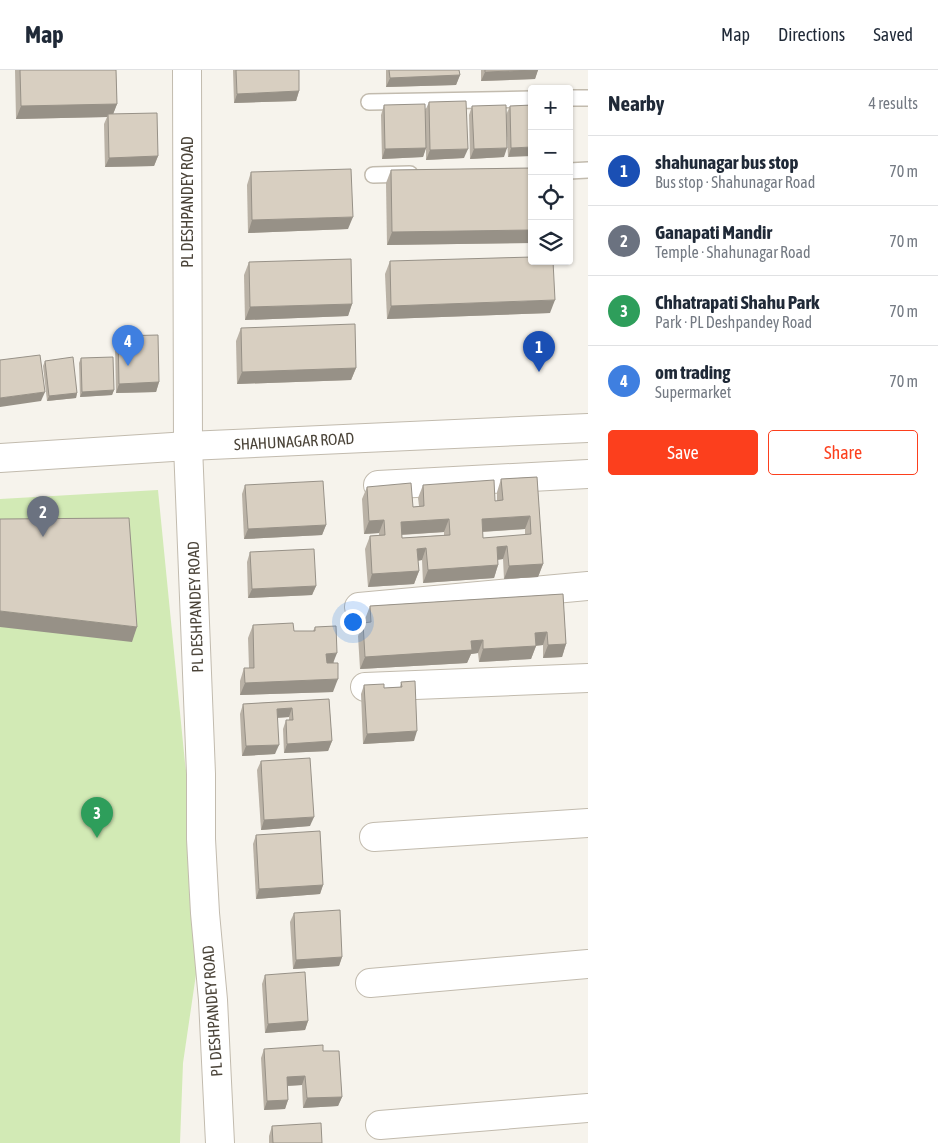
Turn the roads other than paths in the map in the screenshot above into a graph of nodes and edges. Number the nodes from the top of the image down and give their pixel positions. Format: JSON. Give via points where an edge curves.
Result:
{"nodes":[{"id":1,"x":187,"y":70,"type":"edge"},
{"id":2,"x":573,"y":98,"type":"edge"},
{"id":3,"x":588,"y":98,"type":"edge"},
{"id":4,"x":528,"y":99,"type":"edge"},
{"id":5,"x":369,"y":102,"type":"dead end"},
{"id":6,"x":588,"y":170,"type":"edge"},
{"id":7,"x":573,"y":171,"type":"edge"},
{"id":8,"x":423,"y":174,"type":"edge"},
{"id":9,"x":373,"y":175,"type":"dead end"},
{"id":10,"x":588,"y":428,"type":"edge"},
{"id":11,"x":188,"y":446,"type":"junction"},
{"id":12,"x":0,"y":458,"type":"edge"},
{"id":13,"x":588,"y":474,"type":"edge"},
{"id":14,"x":378,"y":485,"type":"edge"},
{"id":15,"x":588,"y":586,"type":"edge"},
{"id":16,"x":359,"y":606,"type":"dead end"},
{"id":17,"x":588,"y":678,"type":"edge"},
{"id":18,"x":365,"y":687,"type":"edge"},
{"id":19,"x":588,"y":823,"type":"edge"},
{"id":20,"x":374,"y":837,"type":"dead end"},
{"id":21,"x":588,"y":964,"type":"edge"},
{"id":22,"x":370,"y":983,"type":"dead end"},
{"id":23,"x":588,"y":1108,"type":"edge"},
{"id":24,"x":380,"y":1125,"type":"dead end"},
{"id":25,"x":220,"y":1143,"type":"edge"}],
"edges":[{"from":1,"to":11,"type":"street","name":"PL DESHPANDEY ROAD"},
{"from":2,"to":3,"type":"lane"},
{"from":4,"to":5,"type":"lane"},
{"from":6,"to":7,"type":"lane"},
{"from":8,"to":9,"type":"lane"},
{"from":10,"to":11,"type":"street","name":"SHAHUNAGAR ROAD"},
{"from":11,"to":12,"type":"street","name":"SHAHUNAGAR ROAD"},
{"from":11,"to":25,"type":"street","name":"PL DESHPANDEY ROAD","via":[[201,839]]},
{"from":13,"to":14,"type":"street"},
{"from":15,"to":16,"type":"street"},
{"from":17,"to":18,"type":"street"},
{"from":19,"to":20,"type":"street"},
{"from":21,"to":22,"type":"street"},
{"from":23,"to":24,"type":"street"}]}
